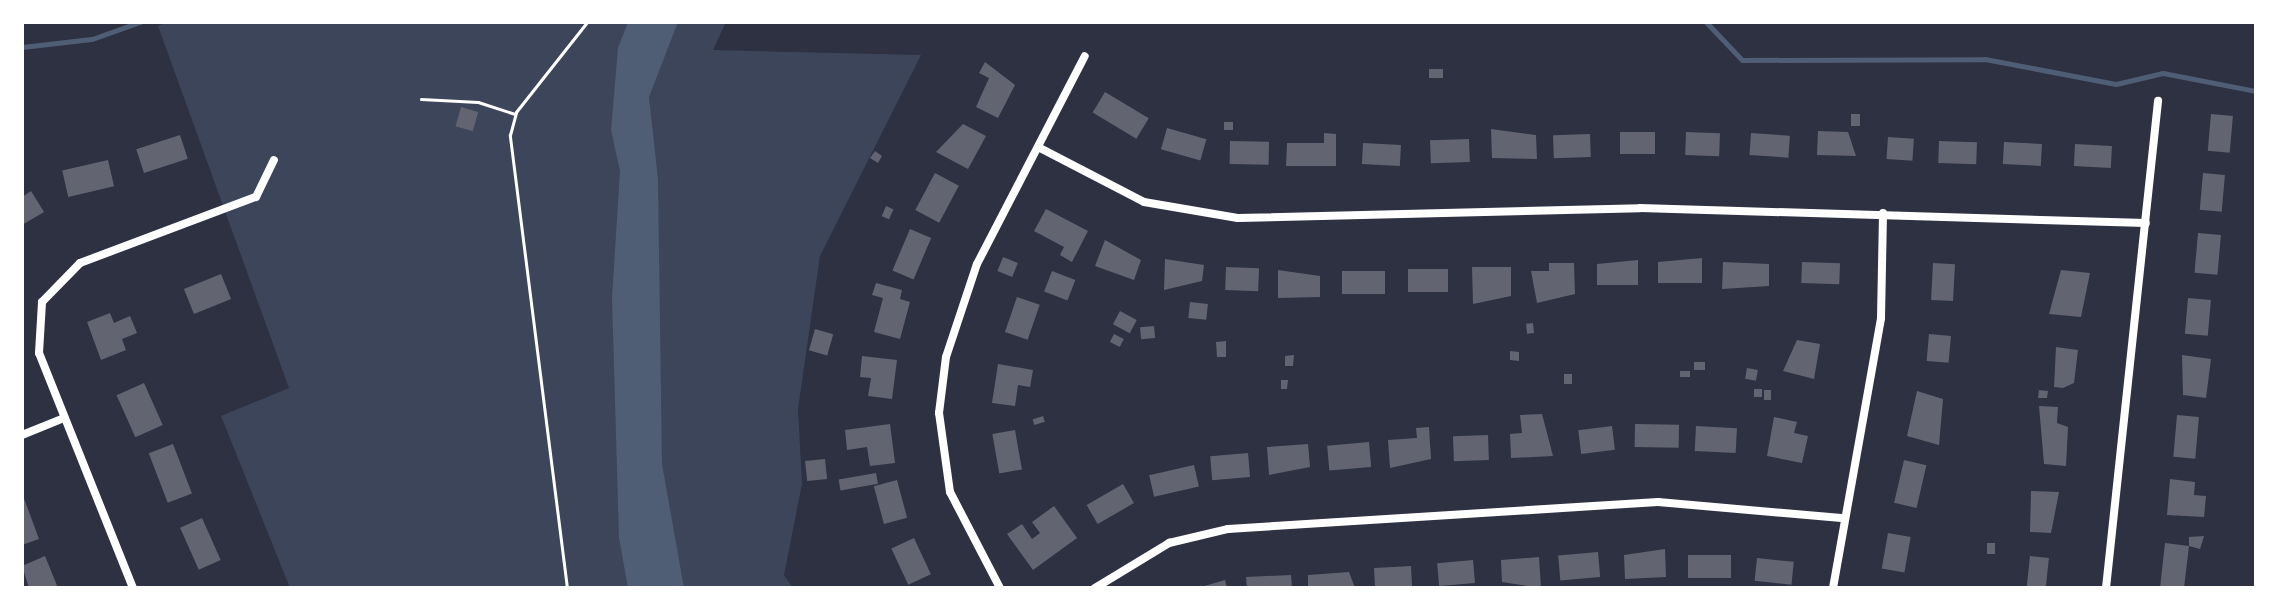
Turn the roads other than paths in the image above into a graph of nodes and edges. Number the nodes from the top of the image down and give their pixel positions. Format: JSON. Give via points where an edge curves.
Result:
{"nodes":[{"id":1,"x":1085,"y":56,"type":"dead end"},
{"id":2,"x":2158,"y":101,"type":"dead end"},
{"id":3,"x":1038,"y":147,"type":"junction"},
{"id":4,"x":274,"y":160,"type":"dead end"},
{"id":5,"x":1883,"y":213,"type":"junction"},
{"id":6,"x":2146,"y":223,"type":"junction"},
{"id":7,"x":64,"y":418,"type":"junction"},
{"id":8,"x":22,"y":435,"type":"edge"},
{"id":9,"x":1841,"y":518,"type":"junction"},
{"id":10,"x":133,"y":588,"type":"edge"},
{"id":11,"x":1000,"y":588,"type":"edge"},
{"id":12,"x":1095,"y":588,"type":"edge"},
{"id":13,"x":1833,"y":588,"type":"edge"},
{"id":14,"x":2106,"y":588,"type":"edge"}],
"edges":[{"from":1,"to":3,"type":"street"},
{"from":2,"to":6,"type":"street"},
{"from":3,"to":5,"type":"street","via":[[1144,202],[1224,217],[1640,208]]},
{"from":3,"to":11,"type":"street","via":[[970,279],[939,400],[950,492]]},
{"from":4,"to":7,"type":"street","via":[[256,197],[80,263],[52,285],[36,340]]},
{"from":5,"to":6,"type":"street"},
{"from":5,"to":9,"type":"street","via":[[1881,318]]},
{"from":6,"to":14,"type":"street"},
{"from":7,"to":8,"type":"street"},
{"from":7,"to":10,"type":"street"},
{"from":9,"to":12,"type":"street","via":[[1658,502],[1228,529],[1169,543]]},
{"from":9,"to":13,"type":"street"}]}
